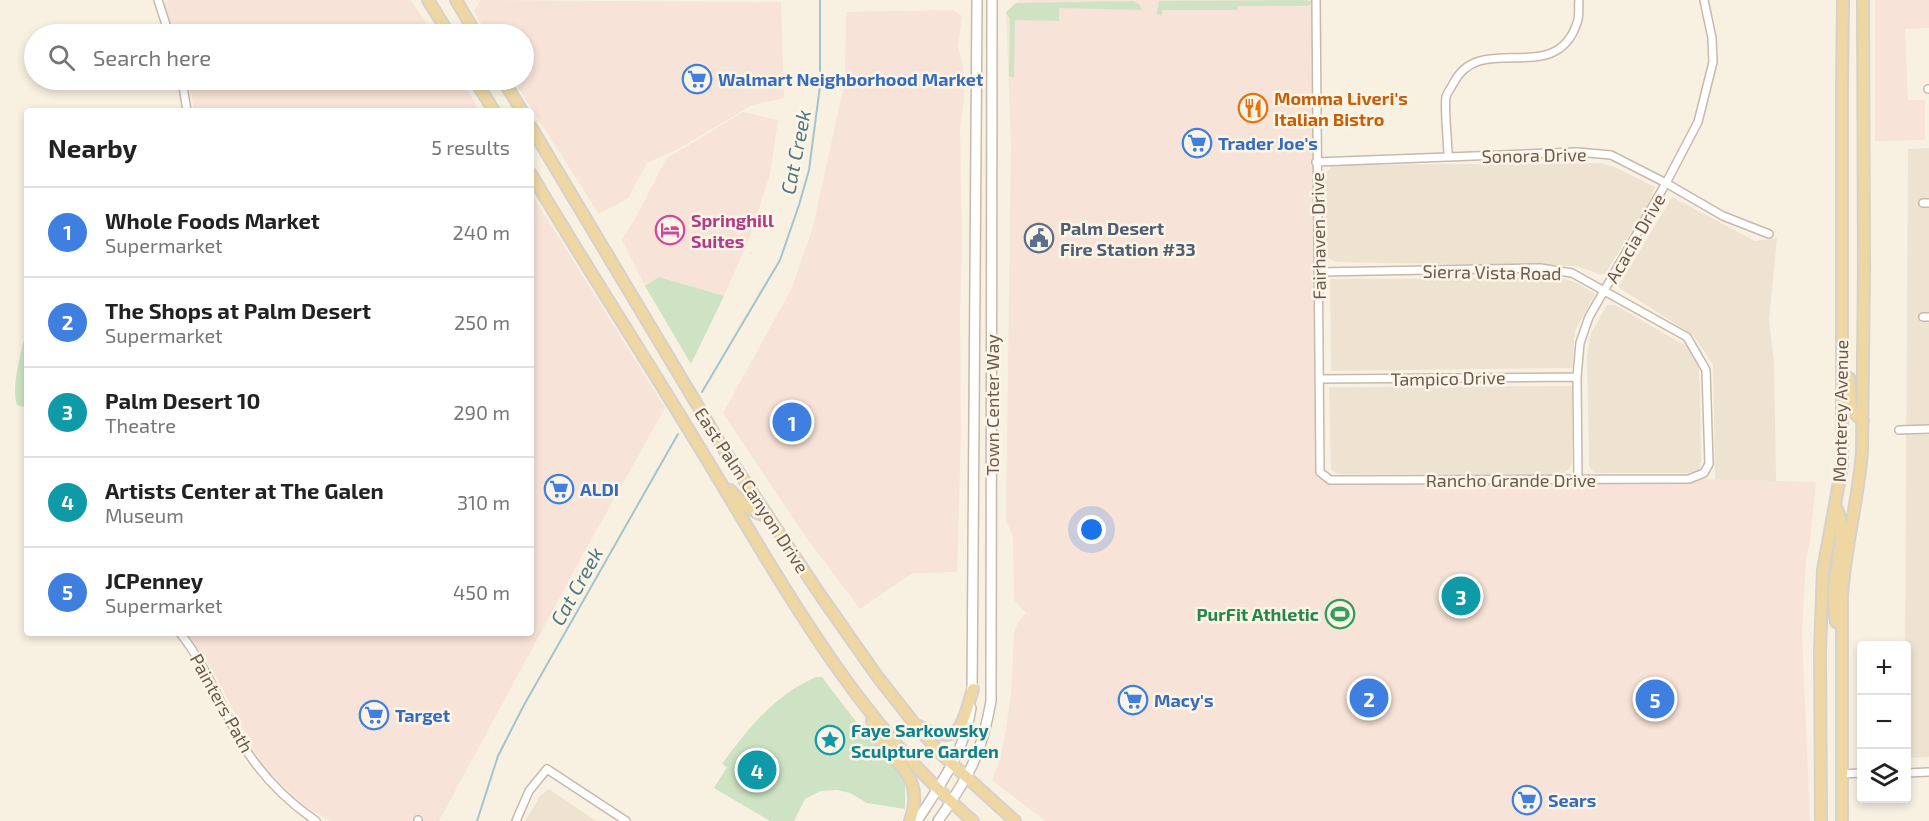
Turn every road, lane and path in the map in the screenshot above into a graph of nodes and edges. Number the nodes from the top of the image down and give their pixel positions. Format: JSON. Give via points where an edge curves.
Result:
{"nodes":[{"id":1,"x":158,"y":0,"type":"edge"},
{"id":2,"x":428,"y":0,"type":"edge"},
{"id":3,"x":456,"y":0,"type":"edge"},
{"id":4,"x":978,"y":0,"type":"edge"},
{"id":5,"x":992,"y":0,"type":"edge"},
{"id":6,"x":1316,"y":0,"type":"edge"},
{"id":7,"x":1579,"y":0,"type":"edge"},
{"id":8,"x":1704,"y":0,"type":"edge"},
{"id":9,"x":1843,"y":0,"type":"edge"},
{"id":10,"x":1863,"y":0,"type":"edge"},
{"id":11,"x":166,"y":24,"type":"edge"},
{"id":12,"x":443,"y":24,"type":"edge"},
{"id":13,"x":470,"y":24,"type":"edge"},
{"id":14,"x":184,"y":90,"type":"edge"},
{"id":15,"x":481,"y":90,"type":"edge"},
{"id":16,"x":509,"y":90,"type":"edge"},
{"id":17,"x":187,"y":108,"type":"edge"},
{"id":18,"x":492,"y":108,"type":"edge"},
{"id":19,"x":520,"y":108,"type":"edge"},
{"id":20,"x":534,"y":132,"type":"edge"},
{"id":21,"x":1448,"y":156,"type":"junction"},
{"id":22,"x":1316,"y":162,"type":"junction"},
{"id":23,"x":534,"y":179,"type":"edge"},
{"id":24,"x":1666,"y":183,"type":"junction"},
{"id":25,"x":1769,"y":234,"type":"dead end"},
{"id":26,"x":1319,"y":272,"type":"junction"},
{"id":27,"x":1604,"y":292,"type":"junction"},
{"id":28,"x":1842,"y":374,"type":"junction"},
{"id":29,"x":1577,"y":377,"type":"junction"},
{"id":30,"x":1320,"y":380,"type":"junction"},
{"id":31,"x":1863,"y":421,"type":"junction"},
{"id":32,"x":1929,"y":429,"type":"edge"},
{"id":33,"x":1899,"y":430,"type":"dead end"},
{"id":34,"x":1320,"y":472,"type":"joint"},
{"id":35,"x":1704,"y":473,"type":"joint"},
{"id":36,"x":717,"y":477,"type":"junction"},
{"id":37,"x":1578,"y":480,"type":"junction"},
{"id":38,"x":1835,"y":506,"type":"junction"},
{"id":39,"x":766,"y":516,"type":"junction"},
{"id":40,"x":182,"y":636,"type":"edge"},
{"id":41,"x":1840,"y":636,"type":"junction"},
{"id":42,"x":973,"y":689,"type":"junction"},
{"id":43,"x":863,"y":702,"type":"junction"},
{"id":44,"x":914,"y":723,"type":"junction"},
{"id":45,"x":952,"y":764,"type":"junction"},
{"id":46,"x":1929,"y":772,"type":"edge"},
{"id":47,"x":1857,"y":773,"type":"edge"},
{"id":48,"x":1911,"y":773,"type":"edge"},
{"id":49,"x":1842,"y":774,"type":"junction"},
{"id":50,"x":967,"y":778,"type":"junction"},
{"id":51,"x":938,"y":788,"type":"junction"},
{"id":52,"x":952,"y":801,"type":"junction"},
{"id":53,"x":316,"y":821,"type":"edge"},
{"id":54,"x":516,"y":821,"type":"edge"},
{"id":55,"x":626,"y":821,"type":"edge"},
{"id":56,"x":910,"y":821,"type":"edge"},
{"id":57,"x":917,"y":821,"type":"edge"},
{"id":58,"x":938,"y":821,"type":"edge"},
{"id":59,"x":973,"y":821,"type":"edge"},
{"id":60,"x":1015,"y":821,"type":"edge"},
{"id":61,"x":1821,"y":821,"type":"edge"},
{"id":62,"x":1842,"y":821,"type":"edge"}],
"edges":[{"from":1,"to":11,"type":"street"},
{"from":2,"to":12,"type":"main road"},
{"from":3,"to":13,"type":"main road"},
{"from":4,"to":42,"type":"street","name":"Town Center Way"},
{"from":5,"to":50,"type":"street","name":"Town Center Way","via":[[992,680],[982,744]]},
{"from":6,"to":22,"type":"street","name":"Fairhaven Drive"},
{"from":7,"to":21,"type":"street","via":[[1578,22],[1564,47],[1545,57],[1489,58],[1458,73],[1446,97]]},
{"from":8,"to":24,"type":"street","name":"Acacia Drive","via":[[1713,62],[1698,122]]},
{"from":9,"to":28,"type":"main road","name":"Monterey Avenue"},
{"from":10,"to":31,"type":"main road","name":"Monterey Avenue"},
{"from":14,"to":17,"type":"street"},
{"from":15,"to":18,"type":"main road"},
{"from":16,"to":19,"type":"main road"},
{"from":20,"to":39,"type":"main road","name":"East Palm Canyon Drive"},
{"from":21,"to":22,"type":"street","name":"Sonora Drive"},
{"from":21,"to":24,"type":"street","name":"Sonora Drive","via":[[1577,152],[1611,155]]},
{"from":22,"to":26,"type":"street","name":"Fairhaven Drive"},
{"from":23,"to":36,"type":"main road","name":"East Palm Canyon Drive"},
{"from":24,"to":25,"type":"street","name":"Sonora Drive","via":[[1723,216]]},
{"from":24,"to":27,"type":"street","name":"Acacia Drive"},
{"from":26,"to":27,"type":"street","name":"Sierra Vista Road","via":[[1540,268],[1572,273]]},
{"from":26,"to":30,"type":"street","name":"Fairhaven Drive"},
{"from":27,"to":29,"type":"street","name":"Acacia Drive","via":[[1580,343]]},
{"from":27,"to":35,"type":"street","name":"Sierra Vista Road","via":[[1687,337],[1706,370],[1709,464]]},
{"from":28,"to":31,"type":"main road","via":[[1849,378],[1851,410]]},
{"from":28,"to":38,"type":"main road","name":"Monterey Avenue","via":[[1842,466]]},
{"from":29,"to":30,"type":"street","name":"Tampico Drive"},
{"from":29,"to":37,"type":"street","name":"Acacia Drive"},
{"from":30,"to":34,"type":"street","name":"Fairhaven Drive"},
{"from":31,"to":41,"type":"main road","name":"Monterey Avenue","via":[[1860,477],[1843,576]]},
{"from":32,"to":33,"type":"street"},
{"from":34,"to":37,"type":"street","name":"Rancho Grande Drive","via":[[1330,480]]},
{"from":35,"to":37,"type":"street","name":"Rancho Grande Drive","via":[[1689,479]]},
{"from":36,"to":39,"type":"main road","via":[[750,509]]},
{"from":36,"to":43,"type":"main road","name":"East Palm Canyon Drive","via":[[778,578]]},
{"from":38,"to":41,"type":"main road","via":[[1842,527],[1833,591]]},
{"from":38,"to":61,"type":"main road","name":"Monterey Avenue","via":[[1823,570]]},
{"from":39,"to":44,"type":"main road","name":"East Palm Canyon Drive"},
{"from":40,"to":53,"type":"street","name":"Painters Path","via":[[201,661],[244,749],[292,804]]},
{"from":41,"to":49,"type":"main road","name":"Monterey Avenue"},
{"from":42,"to":44,"type":"main road","via":[[959,730],[940,735]]},
{"from":42,"to":45,"type":"street","name":"Town Center Way","via":[[969,720]]},
{"from":43,"to":51,"type":"main road","name":"East Palm Canyon Drive","via":[[900,749]]},
{"from":43,"to":56,"type":"main road","via":[[881,740],[913,782],[916,795]]},
{"from":44,"to":45,"type":"main road","name":"East Palm Canyon Drive"},
{"from":45,"to":50,"type":"main road","name":"East Palm Canyon Drive"},
{"from":45,"to":51,"type":"street","name":"Town Center Way"},
{"from":46,"to":48,"type":"street"},
{"from":47,"to":49,"type":"street"},
{"from":49,"to":62,"type":"main road","name":"Monterey Avenue"},
{"from":50,"to":52,"type":"street","name":"Town Center Way"},
{"from":50,"to":60,"type":"main road","name":"East Palm Canyon Drive"},
{"from":51,"to":52,"type":"main road","name":"East Palm Canyon Drive"},
{"from":51,"to":57,"type":"street","name":"Town Center Way"},
{"from":52,"to":58,"type":"street","name":"Town Center Way"},
{"from":52,"to":59,"type":"main road","name":"East Palm Canyon Drive"},
{"from":54,"to":55,"type":"street","via":[[529,791],[547,769]]}]}
